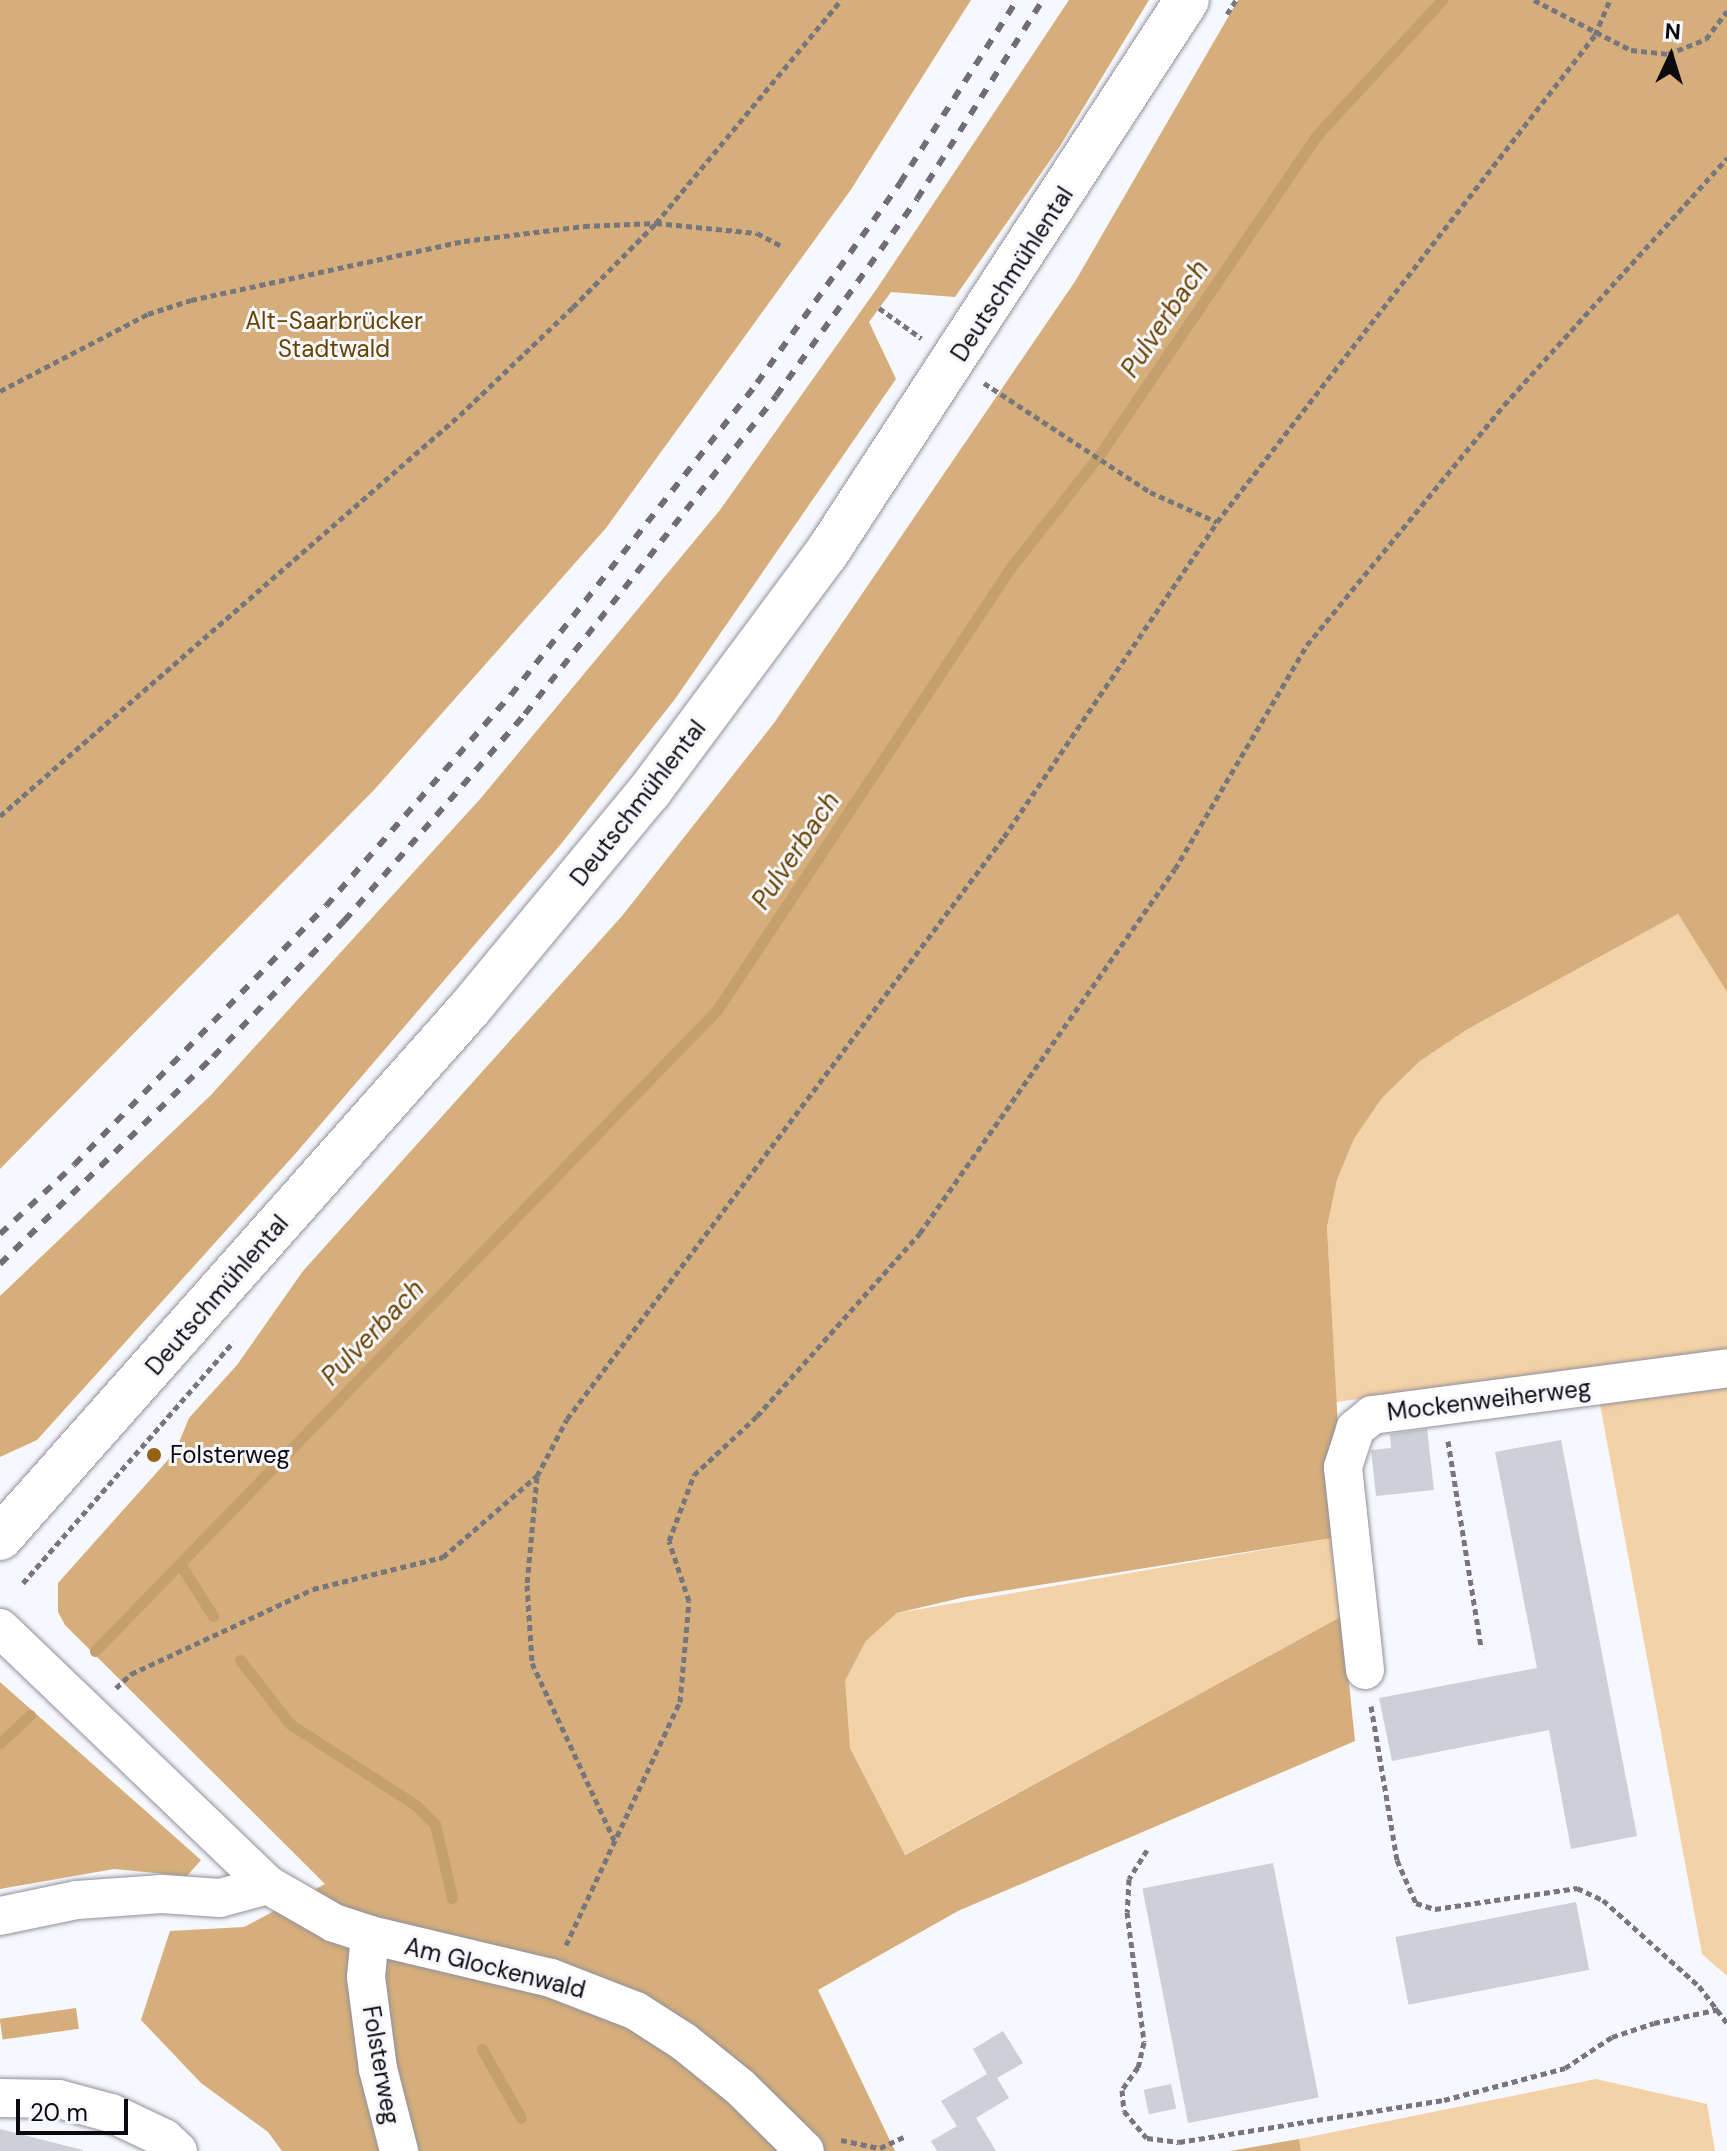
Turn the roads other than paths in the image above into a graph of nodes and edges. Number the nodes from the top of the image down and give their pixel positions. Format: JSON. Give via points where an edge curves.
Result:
{"nodes":[{"id":1,"x":1187,"y":0,"type":"edge"},
{"id":2,"x":1727,"y":1368,"type":"edge"},
{"id":3,"x":0,"y":1538,"type":"edge"},
{"id":4,"x":0,"y":1628,"type":"edge"},
{"id":5,"x":1365,"y":1670,"type":"road end"},
{"id":6,"x":268,"y":1885,"type":"junction"},
{"id":7,"x":0,"y":1916,"type":"edge"},
{"id":8,"x":370,"y":1935,"type":"junction"},
{"id":9,"x":0,"y":2098,"type":"edge"},
{"id":10,"x":178,"y":2151,"type":"edge"},
{"id":11,"x":399,"y":2151,"type":"edge"},
{"id":12,"x":805,"y":2151,"type":"edge"}],
"edges":[{"from":1,"to":3,"type":"main road","name":"Deutschmühlental","via":[[835,541],[649,792],[470,1008]]},
{"from":2,"to":5,"type":"street","name":"Mockenweiherweg","via":[[1372,1415],[1355,1429],[1343,1490]]},
{"from":4,"to":6,"type":"street"},
{"from":6,"to":7,"type":"street","via":[[220,1898],[162,1894],[77,1900]]},
{"from":6,"to":8,"type":"street","via":[[334,1923]]},
{"from":8,"to":11,"type":"street","name":"Folsterweg","via":[[366,1977],[378,2069]]},
{"from":8,"to":12,"type":"street","name":"Am Glockenwald","via":[[551,1978],[636,2011],[683,2041]]},
{"from":9,"to":10,"type":"street","via":[[59,2099],[111,2113],[164,2138]]}]}
